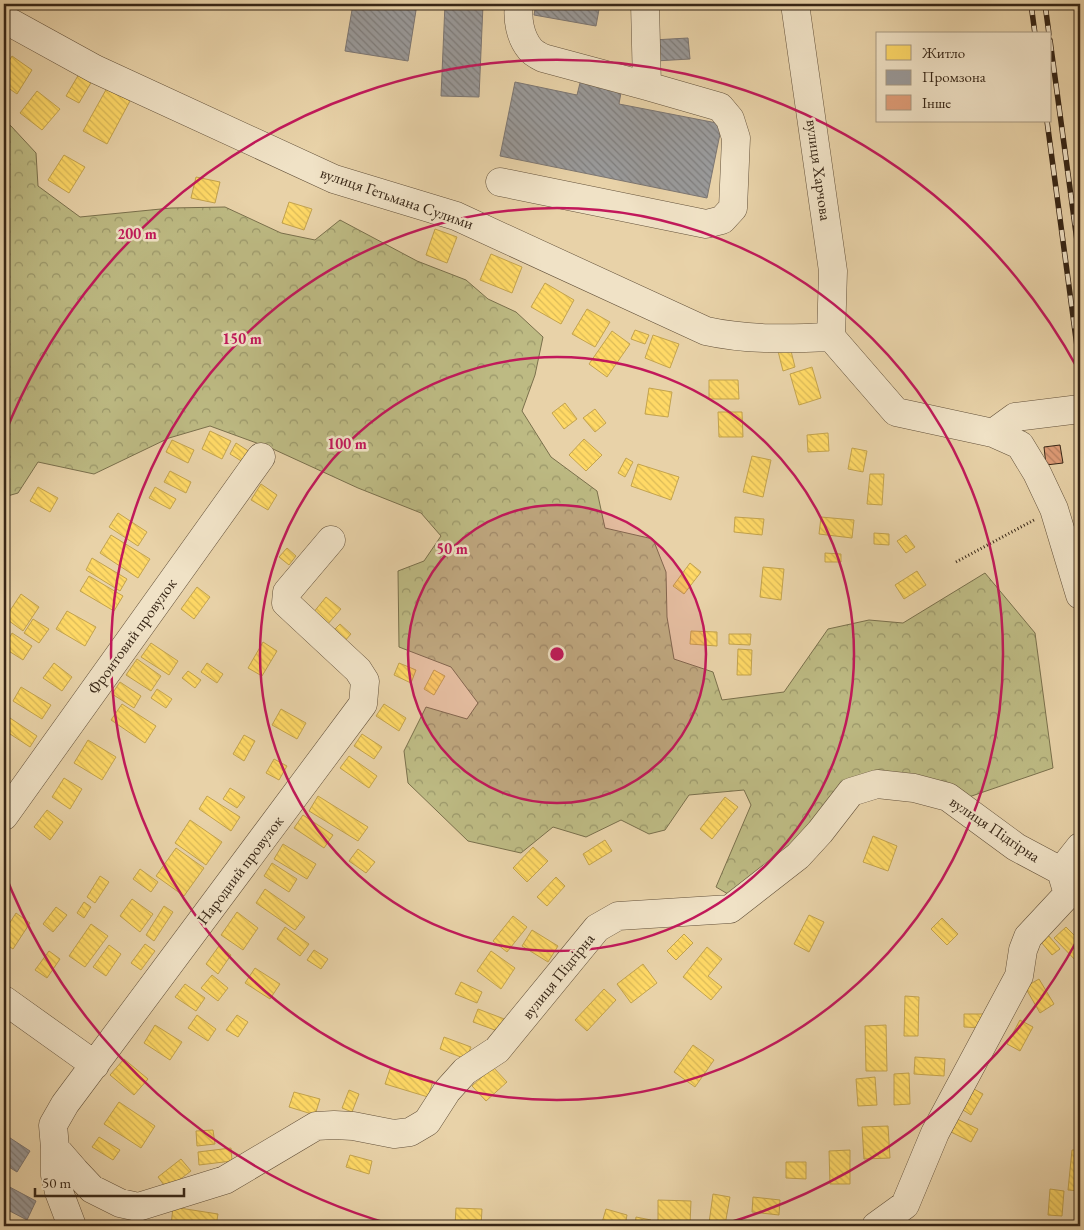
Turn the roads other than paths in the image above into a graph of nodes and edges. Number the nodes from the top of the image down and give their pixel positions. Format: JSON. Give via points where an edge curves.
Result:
{"nodes":[{"id":1,"x":519,"y":4,"type":"edge"},
{"id":2,"x":645,"y":4,"type":"edge"},
{"id":3,"x":795,"y":4,"type":"edge"},
{"id":4,"x":4,"y":19,"type":"edge"},
{"id":5,"x":647,"y":86,"type":"junction"},
{"id":6,"x":500,"y":182,"type":"dead end"},
{"id":7,"x":831,"y":337,"type":"junction"},
{"id":8,"x":1080,"y":410,"type":"edge"},
{"id":9,"x":993,"y":433,"type":"junction"},
{"id":10,"x":261,"y":457,"type":"dead end"},
{"id":11,"x":331,"y":540,"type":"dead end"},
{"id":12,"x":1080,"y":595,"type":"edge"},
{"id":13,"x":4,"y":816,"type":"edge"},
{"id":14,"x":1080,"y":847,"type":"edge"},
{"id":15,"x":1070,"y":892,"type":"edge"},
{"id":16,"x":4,"y":1000,"type":"edge"},
{"id":17,"x":95,"y":1065,"type":"junction"},
{"id":18,"x":55,"y":1148,"type":"junction"},
{"id":19,"x":72,"y":1226,"type":"edge"},
{"id":20,"x":876,"y":1226,"type":"edge"}],
"edges":[{"from":1,"to":5,"type":"street","via":[[524,39],[531,50],[543,58]]},
{"from":2,"to":5,"type":"street"},
{"from":3,"to":7,"type":"street","name":"вулиця Харчова","via":[[833,189]]},
{"from":4,"to":7,"type":"street","name":"вулиця Гетьмана Сулими","via":[[95,69],[334,179],[456,216],[706,331],[726,336]]},
{"from":5,"to":6,"type":"street","via":[[720,107],[730,118],[736,138],[733,208],[722,220],[706,224]]},
{"from":7,"to":9,"type":"street","via":[[896,412]]},
{"from":8,"to":9,"type":"street","via":[[1014,416]]},
{"from":9,"to":12,"type":"street","via":[[1020,445],[1037,473],[1054,509]]},
{"from":10,"to":13,"type":"street","name":"Фронтовий провулок"},
{"from":11,"to":17,"type":"street","name":"Народний провулок","via":[[287,592],[286,604],[358,670],[365,682],[363,704]]},
{"from":14,"to":15,"type":"street"},
{"from":15,"to":18,"type":"street","name":"вулиця Підгірна","via":[[948,797],[914,788],[877,784],[851,792],[798,856],[730,909],[618,916],[597,928],[497,1050],[465,1071],[427,1122],[410,1132],[394,1134],[353,1126],[316,1126],[225,1180],[138,1207],[120,1203],[92,1189]]},
{"from":15,"to":20,"type":"street","via":[[1028,937],[1019,976],[935,1132],[905,1205]]},
{"from":16,"to":17,"type":"street"},
{"from":17,"to":18,"type":"street","name":"Народний провулок","via":[[53,1125]]},
{"from":18,"to":19,"type":"street","name":"Народний провулок","via":[[55,1175]]}]}
